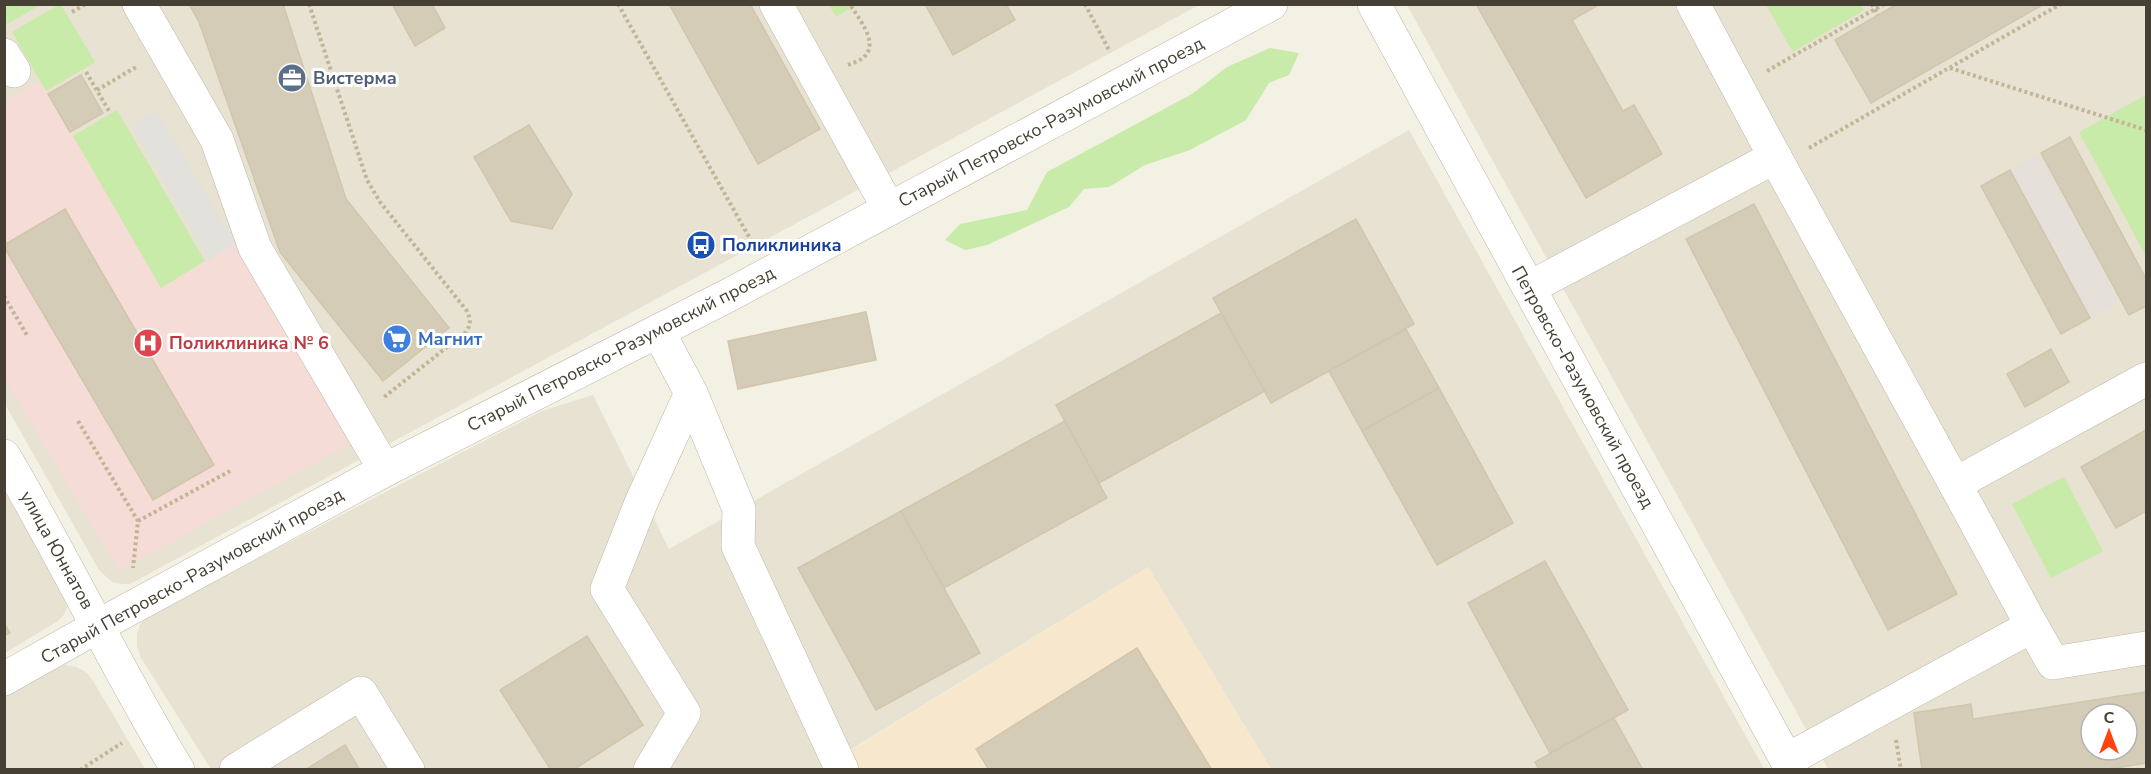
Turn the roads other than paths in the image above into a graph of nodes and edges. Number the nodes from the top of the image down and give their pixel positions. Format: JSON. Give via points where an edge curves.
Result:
{"nodes":[{"id":1,"x":139,"y":4,"type":"edge"},
{"id":2,"x":776,"y":4,"type":"edge"},
{"id":3,"x":1271,"y":4,"type":"edge"},
{"id":4,"x":1374,"y":4,"type":"edge"},
{"id":5,"x":1693,"y":4,"type":"edge"},
{"id":6,"x":1778,"y":161,"type":"junction"},
{"id":7,"x":889,"y":209,"type":"junction"},
{"id":8,"x":1529,"y":288,"type":"junction"},
{"id":9,"x":658,"y":331,"type":"junction"},
{"id":10,"x":2146,"y":379,"type":"edge"},
{"id":11,"x":690,"y":393,"type":"junction"},
{"id":12,"x":4,"y":456,"type":"edge"},
{"id":13,"x":385,"y":470,"type":"junction"},
{"id":14,"x":1955,"y":484,"type":"junction"},
{"id":15,"x":98,"y":626,"type":"junction"},
{"id":16,"x":2032,"y":626,"type":"junction"},
{"id":17,"x":2146,"y":648,"type":"edge"},
{"id":18,"x":4,"y":679,"type":"edge"},
{"id":19,"x":1790,"y":765,"type":"edge"},
{"id":20,"x":178,"y":770,"type":"edge"},
{"id":21,"x":236,"y":770,"type":"edge"},
{"id":22,"x":408,"y":770,"type":"edge"},
{"id":23,"x":650,"y":770,"type":"edge"},
{"id":24,"x":842,"y":770,"type":"edge"}],
"edges":[{"from":1,"to":13,"type":"street","via":[[218,140],[251,238],[306,307],[355,420]]},
{"from":2,"to":7,"type":"street"},
{"from":3,"to":7,"type":"street","name":"Старый Петровско-Разумовский проезд"},
{"from":4,"to":8,"type":"street","name":"Петровско-Разумовский проезд"},
{"from":5,"to":6,"type":"street"},
{"from":6,"to":8,"type":"street"},
{"from":6,"to":14,"type":"street"},
{"from":7,"to":9,"type":"street","name":"Старый Петровско-Разумовский проезд"},
{"from":8,"to":19,"type":"street","name":"Петровско-Разумовский проезд"},
{"from":9,"to":11,"type":"street"},
{"from":9,"to":13,"type":"street","name":"Старый Петровско-Разумовский проезд"},
{"from":10,"to":14,"type":"street"},
{"from":11,"to":23,"type":"street","via":[[640,503],[607,589],[684,713]]},
{"from":11,"to":24,"type":"street","via":[[739,509],[738,546]]},
{"from":12,"to":15,"type":"street","name":"улица Юннатов"},
{"from":13,"to":15,"type":"street","name":"Старый Петровско-Разумовский проезд"},
{"from":14,"to":16,"type":"street"},
{"from":15,"to":18,"type":"street","name":"Старый Петровско-Разумовский проезд"},
{"from":15,"to":20,"type":"street","name":"улица Юннатов"},
{"from":16,"to":17,"type":"street","via":[[2053,663]]},
{"from":16,"to":19,"type":"street"},
{"from":21,"to":22,"type":"street","via":[[361,693]]}]}
